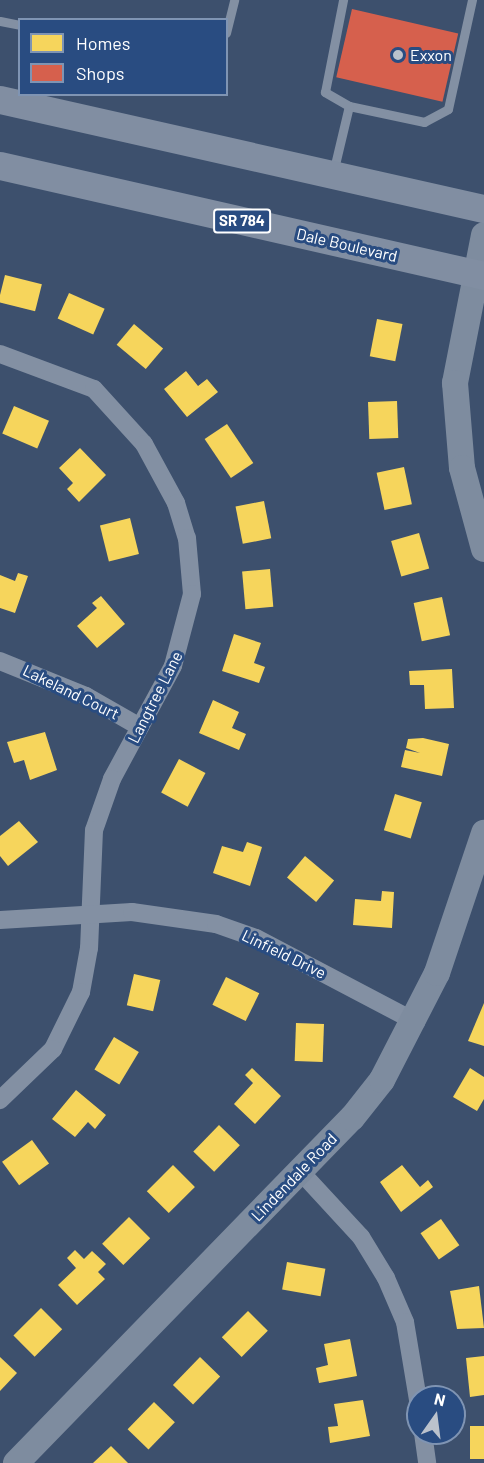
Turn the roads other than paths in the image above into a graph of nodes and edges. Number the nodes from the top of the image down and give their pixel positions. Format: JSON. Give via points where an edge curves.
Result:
{"nodes":[{"id":1,"x":234,"y":0,"type":"edge"},
{"id":2,"x":343,"y":0,"type":"edge"},
{"id":3,"x":472,"y":0,"type":"edge"},
{"id":4,"x":0,"y":21,"type":"edge"},
{"id":5,"x":18,"y":25,"type":"edge"},
{"id":6,"x":228,"y":25,"type":"edge"},
{"id":7,"x":0,"y":100,"type":"edge"},
{"id":8,"x":349,"y":106,"type":"junction"},
{"id":9,"x":0,"y":166,"type":"edge"},
{"id":10,"x":332,"y":175,"type":"junction"},
{"id":11,"x":484,"y":209,"type":"edge"},
{"id":12,"x":484,"y":235,"type":"edge"},
{"id":13,"x":480,"y":275,"type":"edge"},
{"id":14,"x":0,"y":354,"type":"edge"},
{"id":15,"x":484,"y":549,"type":"edge"},
{"id":16,"x":0,"y":661,"type":"edge"},
{"id":17,"x":140,"y":727,"type":"junction"},
{"id":18,"x":484,"y":833,"type":"edge"},
{"id":19,"x":89,"y":914,"type":"junction"},
{"id":20,"x":0,"y":920,"type":"edge"},
{"id":21,"x":416,"y":1022,"type":"junction"},
{"id":22,"x":0,"y":1100,"type":"edge"},
{"id":23,"x":300,"y":1171,"type":"junction"},
{"id":24,"x":416,"y":1385,"type":"edge"},
{"id":25,"x":425,"y":1445,"type":"edge"},
{"id":26,"x":16,"y":1463,"type":"edge"},
{"id":27,"x":427,"y":1463,"type":"edge"}],
"edges":[{"from":1,"to":6,"type":"lane"},
{"from":2,"to":8,"type":"lane","via":[[325,92]]},
{"from":3,"to":8,"type":"lane","via":[[448,109],[424,122]]},
{"from":4,"to":5,"type":"lane"},
{"from":7,"to":10,"type":"main road"},
{"from":8,"to":10,"type":"lane"},
{"from":9,"to":13,"type":"main road","name":"Dale Boulevard","number":"SR 784"},
{"from":10,"to":11,"type":"main road"},
{"from":12,"to":13,"type":"street"},
{"from":13,"to":15,"type":"street","via":[[460,343],[456,423],[462,468]]},
{"from":14,"to":17,"type":"street","name":"Langtree Lane","via":[[93,389],[144,444],[176,503],[191,564],[190,613],[173,666]]},
{"from":16,"to":17,"type":"street","name":"Lakeland Court","via":[[86,696]]},
{"from":17,"to":19,"type":"street","name":"Langtree Lane","via":[[104,798],[94,830]]},
{"from":18,"to":21,"type":"street","name":"Lindendale Road"},
{"from":19,"to":20,"type":"street","name":"Linfield Drive"},
{"from":19,"to":21,"type":"street","name":"Linfield Drive","via":[[132,912],[216,924],[256,938]]},
{"from":19,"to":22,"type":"street","name":"Langtree Lane","via":[[87,967],[69,1022],[33,1074]]},
{"from":21,"to":23,"type":"street","name":"Lindendale Road","via":[[382,1080]]},
{"from":23,"to":24,"type":"street","via":[[361,1238],[386,1278],[405,1322]]},
{"from":23,"to":26,"type":"street","name":"Lindendale Road"},
{"from":25,"to":27,"type":"street"}]}
